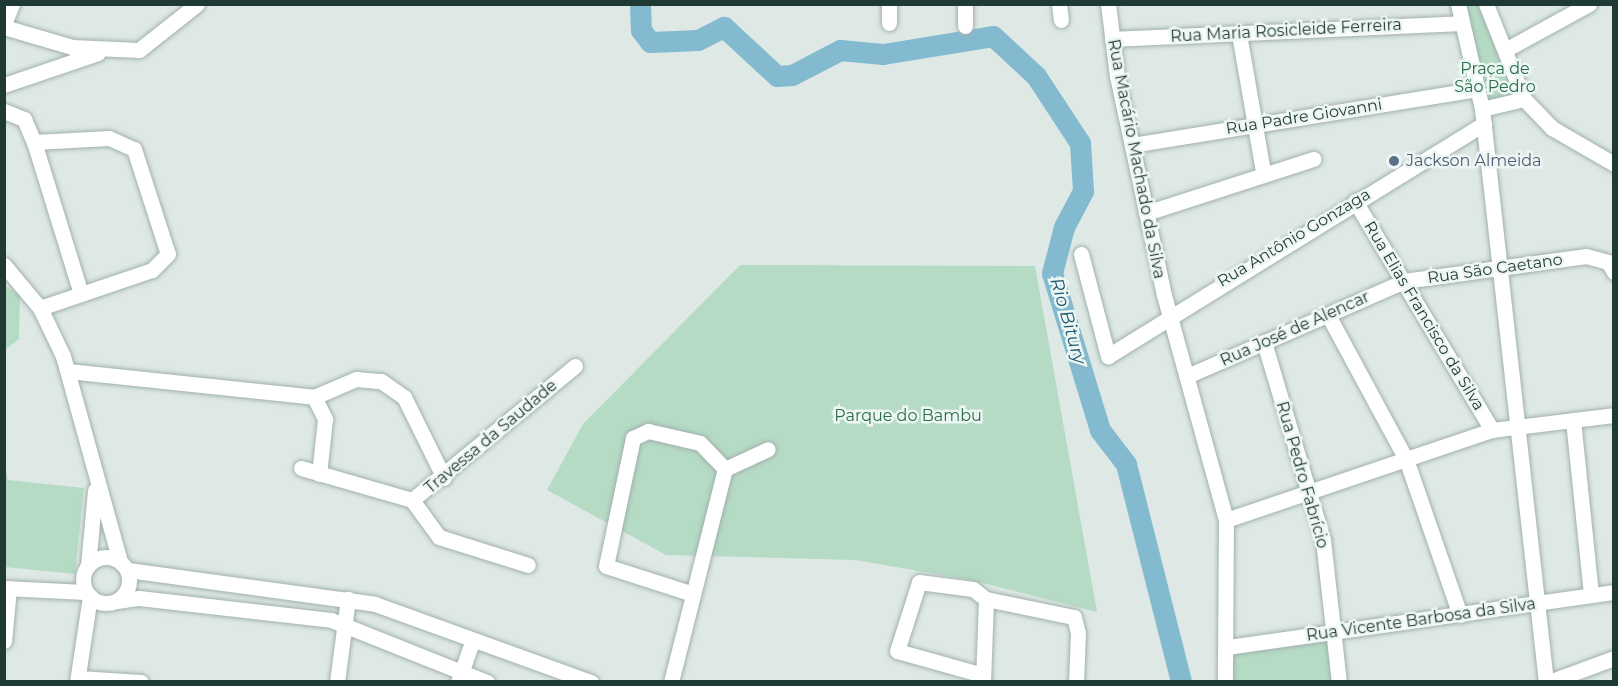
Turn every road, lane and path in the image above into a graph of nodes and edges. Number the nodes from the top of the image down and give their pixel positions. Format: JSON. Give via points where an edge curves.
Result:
{"nodes":[{"id":1,"x":12,"y":4,"type":"edge"},
{"id":2,"x":197,"y":4,"type":"edge"},
{"id":3,"x":889,"y":4,"type":"edge"},
{"id":4,"x":965,"y":4,"type":"edge"},
{"id":5,"x":1059,"y":4,"type":"edge"},
{"id":6,"x":1108,"y":4,"type":"edge"},
{"id":7,"x":1458,"y":4,"type":"edge"},
{"id":8,"x":1485,"y":4,"type":"edge"},
{"id":9,"x":1589,"y":4,"type":"edge"},
{"id":10,"x":1061,"y":20,"type":"dead end"},
{"id":11,"x":889,"y":23,"type":"dead end"},
{"id":12,"x":1461,"y":23,"type":"junction"},
{"id":13,"x":4,"y":25,"type":"edge"},
{"id":14,"x":965,"y":26,"type":"dead end"},
{"id":15,"x":1239,"y":33,"type":"junction"},
{"id":16,"x":1112,"y":39,"type":"junction"},
{"id":17,"x":1505,"y":50,"type":"junction"},
{"id":18,"x":100,"y":52,"type":"junction"},
{"id":19,"x":4,"y":85,"type":"edge"},
{"id":20,"x":1477,"y":89,"type":"junction"},
{"id":21,"x":1524,"y":99,"type":"junction"},
{"id":22,"x":4,"y":111,"type":"edge"},
{"id":23,"x":1483,"y":116,"type":"junction"},
{"id":24,"x":1254,"y":125,"type":"junction"},
{"id":25,"x":34,"y":142,"type":"junction"},
{"id":26,"x":1132,"y":145,"type":"junction"},
{"id":27,"x":1313,"y":159,"type":"dead end"},
{"id":28,"x":1614,"y":164,"type":"edge"},
{"id":29,"x":1263,"y":172,"type":"junction"},
{"id":30,"x":1355,"y":201,"type":"junction"},
{"id":31,"x":1146,"y":213,"type":"junction"},
{"id":32,"x":1081,"y":254,"type":"dead end"},
{"id":33,"x":4,"y":265,"type":"edge"},
{"id":34,"x":1500,"y":268,"type":"junction"},
{"id":35,"x":1614,"y":272,"type":"edge"},
{"id":36,"x":1404,"y":281,"type":"junction"},
{"id":37,"x":81,"y":294,"type":"junction"},
{"id":38,"x":40,"y":308,"type":"junction"},
{"id":39,"x":1169,"y":314,"type":"junction"},
{"id":40,"x":1328,"y":315,"type":"junction"},
{"id":41,"x":1264,"y":342,"type":"junction"},
{"id":42,"x":575,"y":366,"type":"dead end"},
{"id":43,"x":68,"y":371,"type":"junction"},
{"id":44,"x":1187,"y":376,"type":"junction"},
{"id":45,"x":314,"y":397,"type":"junction"},
{"id":46,"x":1614,"y":415,"type":"edge"},
{"id":47,"x":1573,"y":420,"type":"junction"},
{"id":48,"x":1520,"y":427,"type":"junction"},
{"id":49,"x":1492,"y":430,"type":"junction"},
{"id":50,"x":768,"y":449,"type":"dead end"},
{"id":51,"x":1406,"y":459,"type":"junction"},
{"id":52,"x":301,"y":468,"type":"dead end"},
{"id":53,"x":725,"y":469,"type":"junction"},
{"id":54,"x":320,"y":474,"type":"junction"},
{"id":55,"x":444,"y":478,"type":"junction"},
{"id":56,"x":96,"y":481,"type":"junction"},
{"id":57,"x":1310,"y":492,"type":"junction"},
{"id":58,"x":412,"y":500,"type":"junction"},
{"id":59,"x":1226,"y":520,"type":"junction"},
{"id":60,"x":528,"y":565,"type":"dead end"},
{"id":61,"x":88,"y":566,"type":"junction"},
{"id":62,"x":124,"y":566,"type":"junction"},
{"id":63,"x":7,"y":588,"type":"edge"},
{"id":64,"x":1614,"y":592,"type":"edge"},
{"id":65,"x":88,"y":594,"type":"junction"},
{"id":66,"x":693,"y":594,"type":"junction"},
{"id":67,"x":1591,"y":595,"type":"junction"},
{"id":68,"x":348,"y":599,"type":"junction"},
{"id":69,"x":986,"y":599,"type":"junction"},
{"id":70,"x":117,"y":601,"type":"junction"},
{"id":71,"x":1534,"y":604,"type":"junction"},
{"id":72,"x":1460,"y":615,"type":"junction"},
{"id":73,"x":345,"y":626,"type":"junction"},
{"id":74,"x":1334,"y":633,"type":"junction"},
{"id":75,"x":4,"y":641,"type":"edge"},
{"id":76,"x":472,"y":642,"type":"junction"},
{"id":77,"x":1227,"y":647,"type":"junction"},
{"id":78,"x":1614,"y":658,"type":"edge"},
{"id":79,"x":459,"y":677,"type":"edge"},
{"id":80,"x":983,"y":678,"type":"edge"},
{"id":81,"x":78,"y":680,"type":"edge"},
{"id":82,"x":141,"y":681,"type":"edge"},
{"id":83,"x":337,"y":681,"type":"edge"},
{"id":84,"x":487,"y":681,"type":"edge"},
{"id":85,"x":591,"y":681,"type":"edge"},
{"id":86,"x":670,"y":681,"type":"edge"},
{"id":87,"x":1076,"y":681,"type":"edge"},
{"id":88,"x":1225,"y":681,"type":"edge"},
{"id":89,"x":1339,"y":681,"type":"edge"},
{"id":90,"x":1547,"y":681,"type":"edge"}],
"edges":[{"from":1,"to":13,"type":"street"},
{"from":2,"to":18,"type":"street","via":[[139,50]]},
{"from":3,"to":11,"type":"street"},
{"from":4,"to":14,"type":"street"},
{"from":5,"to":10,"type":"street"},
{"from":6,"to":16,"type":"street","name":"Rua Macário Machado da Silva"},
{"from":7,"to":12,"type":"street"},
{"from":8,"to":17,"type":"street"},
{"from":9,"to":17,"type":"street"},
{"from":12,"to":15,"type":"street","name":"Rua Maria Rosicleide Ferreira"},
{"from":12,"to":20,"type":"street"},
{"from":13,"to":18,"type":"street"},
{"from":15,"to":16,"type":"street","name":"Rua Maria Rosicleide Ferreira"},
{"from":15,"to":24,"type":"street"},
{"from":16,"to":26,"type":"street","name":"Rua Macário Machado da Silva"},
{"from":17,"to":21,"type":"street"},
{"from":18,"to":19,"type":"street"},
{"from":20,"to":23,"type":"street"},
{"from":20,"to":24,"type":"street","name":"Rua Padre Giovanni"},
{"from":21,"to":23,"type":"street","name":"Rua Antônio Gonzaga"},
{"from":21,"to":28,"type":"street","via":[[1552,128]]},
{"from":22,"to":25,"type":"street","via":[[24,119]]},
{"from":23,"to":30,"type":"street","name":"Rua Antônio Gonzaga"},
{"from":23,"to":34,"type":"street"},
{"from":24,"to":26,"type":"street","name":"Rua Padre Giovanni"},
{"from":24,"to":29,"type":"street"},
{"from":25,"to":37,"type":"street"},
{"from":25,"to":37,"type":"street","via":[[109,138],[134,149],[168,246],[160,266]]},
{"from":26,"to":31,"type":"street","name":"Rua Macário Machado da Silva"},
{"from":27,"to":29,"type":"street"},
{"from":29,"to":31,"type":"street"},
{"from":30,"to":36,"type":"street","name":"Rua Elias Francisco da Silva"},
{"from":30,"to":39,"type":"street","name":"Rua Antônio Gonzaga"},
{"from":31,"to":39,"type":"street","name":"Rua Macário Machado da Silva"},
{"from":32,"to":39,"type":"street","name":"Rua Antônio Gonzaga","via":[[1108,356]]},
{"from":33,"to":38,"type":"street"},
{"from":34,"to":35,"type":"street","name":"Rua São Caetano","via":[[1586,256],[1608,262]]},
{"from":34,"to":36,"type":"street","name":"Rua São Caetano"},
{"from":34,"to":48,"type":"street"},
{"from":36,"to":40,"type":"street","name":"Rua José de Alencar"},
{"from":36,"to":49,"type":"street","name":"Rua Elias Francisco da Silva"},
{"from":37,"to":38,"type":"street"},
{"from":38,"to":43,"type":"street"},
{"from":39,"to":44,"type":"street","name":"Rua Macário Machado da Silva"},
{"from":40,"to":41,"type":"street","name":"Rua José de Alencar"},
{"from":40,"to":51,"type":"street"},
{"from":41,"to":44,"type":"street","name":"Rua José de Alencar"},
{"from":41,"to":57,"type":"street","name":"Rua Pedro Fabrício"},
{"from":42,"to":55,"type":"street","name":"Travessa da Saudade"},
{"from":43,"to":45,"type":"street"},
{"from":43,"to":56,"type":"street"},
{"from":44,"to":59,"type":"street","name":"Rua Macário Machado da Silva"},
{"from":45,"to":54,"type":"street","via":[[325,419]]},
{"from":45,"to":55,"type":"street","via":[[356,379],[394,387]]},
{"from":46,"to":47,"type":"street"},
{"from":47,"to":48,"type":"street"},
{"from":47,"to":67,"type":"street"},
{"from":48,"to":49,"type":"street"},
{"from":48,"to":71,"type":"street"},
{"from":49,"to":51,"type":"street"},
{"from":50,"to":53,"type":"street"},
{"from":51,"to":57,"type":"street"},
{"from":51,"to":72,"type":"street"},
{"from":52,"to":54,"type":"street","name":"Travessa da Saudade"},
{"from":53,"to":66,"type":"street"},
{"from":53,"to":66,"type":"street","via":[[700,443],[648,431],[633,438],[606,566]]},
{"from":54,"to":58,"type":"street","name":"Travessa da Saudade"},
{"from":55,"to":58,"type":"street","name":"Travessa da Saudade"},
{"from":56,"to":61,"type":"street"},
{"from":56,"to":62,"type":"street"},
{"from":57,"to":59,"type":"street"},
{"from":57,"to":74,"type":"street","name":"Rua Pedro Fabrício","via":[[1323,540]]},
{"from":58,"to":60,"type":"street","via":[[439,537]]},
{"from":59,"to":77,"type":"street","name":"Rua Macário Machado da Silva"},
{"from":61,"to":62,"type":"street","via":[[98,559]]},
{"from":61,"to":65,"type":"street"},
{"from":62,"to":68,"type":"street"},
{"from":62,"to":70,"type":"street","via":[[130,582]]},
{"from":63,"to":65,"type":"street"},
{"from":63,"to":75,"type":"street"},
{"from":64,"to":67,"type":"street","name":"Rua Vicente Barbosa da Silva"},
{"from":65,"to":70,"type":"street","via":[[107,604]]},
{"from":65,"to":81,"type":"street"},
{"from":66,"to":86,"type":"street"},
{"from":67,"to":71,"type":"street","name":"Rua Vicente Barbosa da Silva"},
{"from":68,"to":73,"type":"street"},
{"from":68,"to":76,"type":"street"},
{"from":69,"to":80,"type":"street"},
{"from":69,"to":80,"type":"street","via":[[973,589],[919,582],[896,644],[905,657]]},
{"from":69,"to":87,"type":"street","via":[[1074,617],[1078,633]]},
{"from":70,"to":73,"type":"street","via":[[309,615]]},
{"from":71,"to":72,"type":"street","name":"Rua Vicente Barbosa da Silva"},
{"from":71,"to":90,"type":"street"},
{"from":72,"to":74,"type":"street","name":"Rua Vicente Barbosa da Silva"},
{"from":73,"to":79,"type":"street"},
{"from":73,"to":83,"type":"street"},
{"from":74,"to":77,"type":"street","name":"Rua Vicente Barbosa da Silva"},
{"from":74,"to":89,"type":"street","name":"Rua Pedro Fabrício"},
{"from":76,"to":79,"type":"street"},
{"from":76,"to":85,"type":"street"},
{"from":77,"to":88,"type":"street","name":"Rua Macário Machado da Silva"},
{"from":78,"to":90,"type":"street"},
{"from":79,"to":84,"type":"street"},
{"from":81,"to":82,"type":"street"}]}
